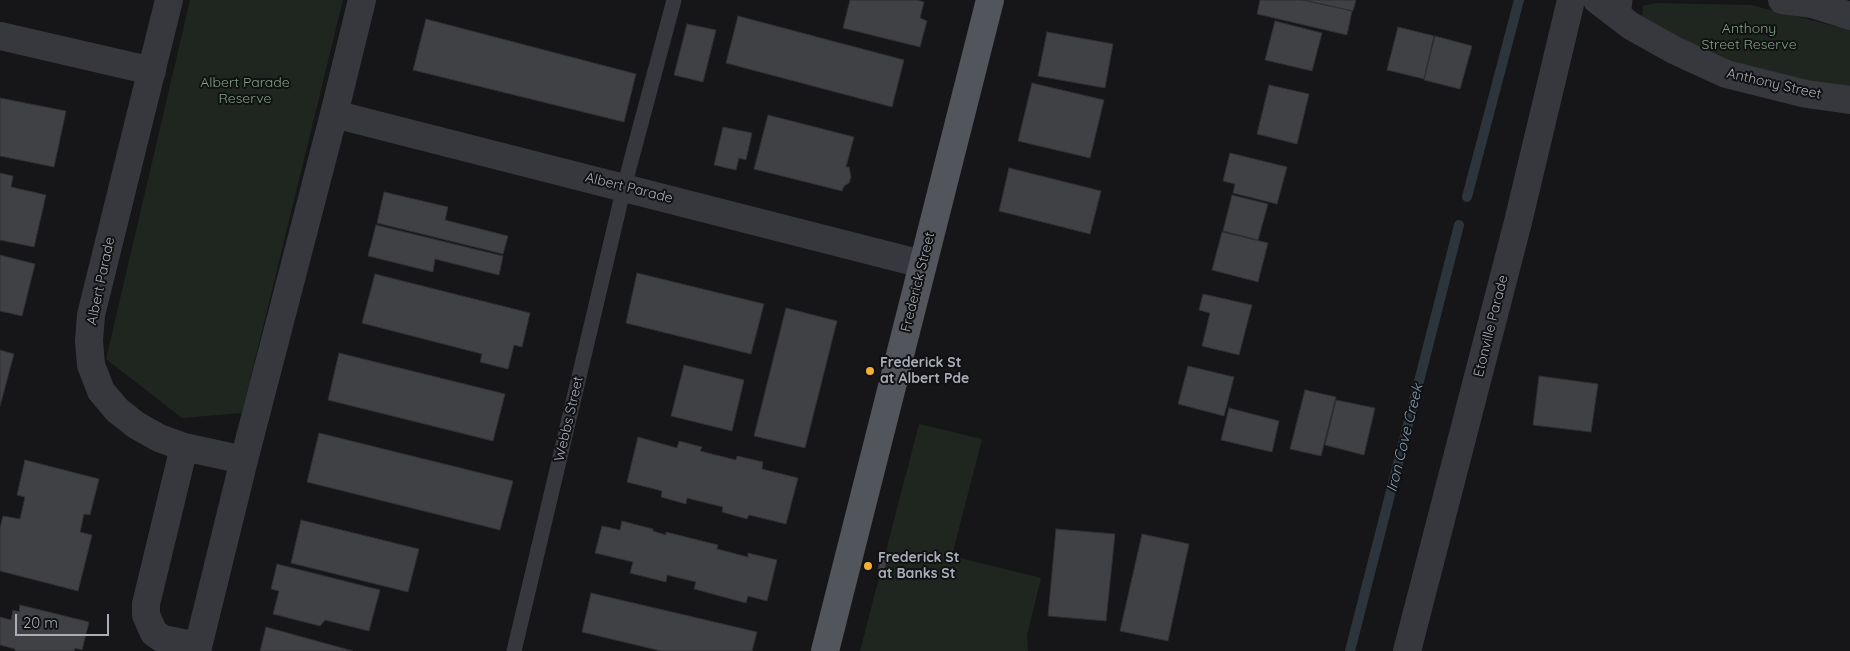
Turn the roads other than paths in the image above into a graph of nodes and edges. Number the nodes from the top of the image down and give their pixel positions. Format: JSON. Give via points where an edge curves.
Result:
{"nodes":[{"id":1,"x":169,"y":0,"type":"edge"},
{"id":2,"x":362,"y":0,"type":"edge"},
{"id":3,"x":674,"y":0,"type":"edge"},
{"id":4,"x":990,"y":0,"type":"edge"},
{"id":5,"x":1571,"y":0,"type":"edge"},
{"id":6,"x":1597,"y":0,"type":"edge"},
{"id":7,"x":1625,"y":0,"type":"edge"},
{"id":8,"x":1782,"y":0,"type":"edge"},
{"id":9,"x":1850,"y":16,"type":"edge"},
{"id":10,"x":1631,"y":26,"type":"junction"},
{"id":11,"x":0,"y":36,"type":"edge"},
{"id":12,"x":152,"y":71,"type":"junction"},
{"id":13,"x":1850,"y":100,"type":"edge"},
{"id":14,"x":334,"y":114,"type":"junction"},
{"id":15,"x":624,"y":187,"type":"junction"},
{"id":16,"x":922,"y":264,"type":"junction"},
{"id":17,"x":184,"y":447,"type":"junction"},
{"id":18,"x":244,"y":460,"type":"junction"},
{"id":19,"x":197,"y":649,"type":"edge"},
{"id":20,"x":514,"y":651,"type":"edge"},
{"id":21,"x":825,"y":651,"type":"edge"},
{"id":22,"x":1407,"y":651,"type":"edge"}],
"edges":[{"from":1,"to":12,"type":"street","name":"Albert Parade"},
{"from":2,"to":14,"type":"street"},
{"from":3,"to":15,"type":"lane","name":"Webbs Street"},
{"from":4,"to":16,"type":"main road","name":"Frederick Street"},
{"from":5,"to":22,"type":"street","name":"Etonville Parade","via":[[1518,222]]},
{"from":6,"to":10,"type":"street","name":"Anthony Street"},
{"from":7,"to":10,"type":"lane","via":[[1625,16]]},
{"from":8,"to":9,"type":"street","via":[[1812,4]]},
{"from":10,"to":13,"type":"street","name":"Anthony Street","via":[[1726,74],[1806,94]]},
{"from":11,"to":12,"type":"street"},
{"from":12,"to":17,"type":"street","name":"Albert Parade","via":[[91,315],[91,365],[101,391],[117,410],[136,426]]},
{"from":14,"to":15,"type":"street","name":"Albert Parade"},
{"from":14,"to":18,"type":"street"},
{"from":15,"to":16,"type":"street","name":"Albert Parade"},
{"from":15,"to":20,"type":"lane","name":"Webbs Street"},
{"from":16,"to":21,"type":"main road","name":"Frederick Street"},
{"from":17,"to":18,"type":"street","name":"Albert Parade"},
{"from":17,"to":19,"type":"street","via":[[146,615],[154,633],[163,639]]},
{"from":18,"to":19,"type":"street"}]}
